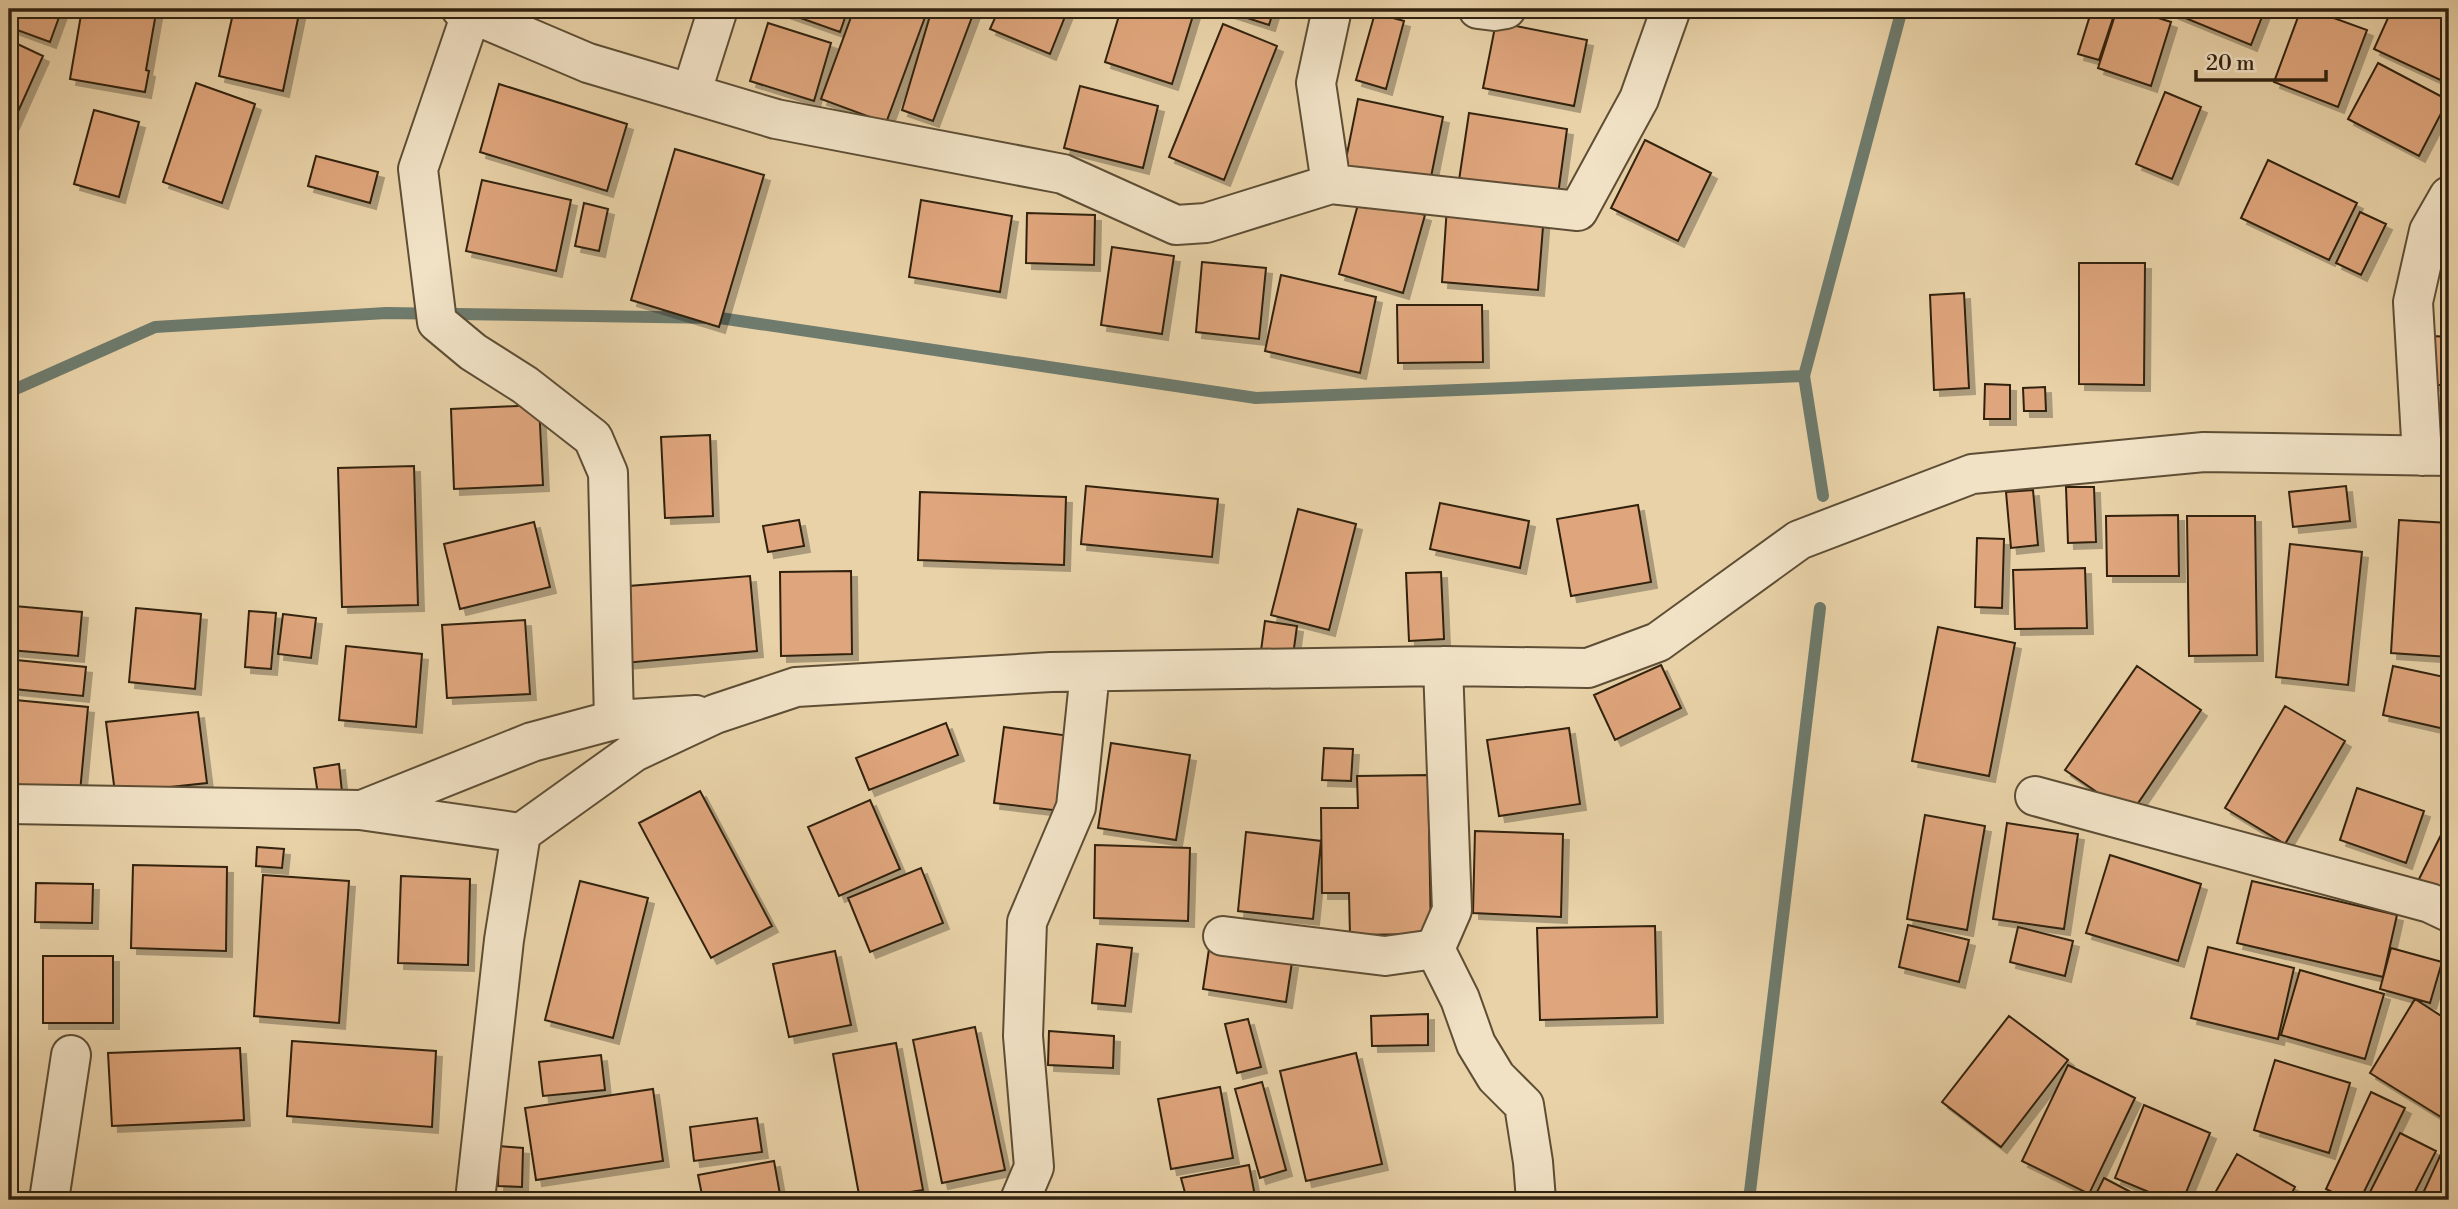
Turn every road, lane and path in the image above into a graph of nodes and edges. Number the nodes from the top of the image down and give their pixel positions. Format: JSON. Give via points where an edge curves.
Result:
{"nodes":[{"id":1,"x":718,"y":9,"type":"edge"},
{"id":2,"x":1332,"y":9,"type":"edge"},
{"id":3,"x":1478,"y":9,"type":"edge"},
{"id":4,"x":1506,"y":9,"type":"edge"},
{"id":5,"x":1671,"y":9,"type":"edge"},
{"id":6,"x":466,"y":11,"type":"edge"},
{"id":7,"x":691,"y":94,"type":"junction"},
{"id":8,"x":1331,"y":184,"type":"junction"},
{"id":9,"x":2449,"y":197,"type":"edge"},
{"id":10,"x":2436,"y":456,"type":"edge"},
{"id":11,"x":1443,"y":666,"type":"junction"},
{"id":12,"x":1090,"y":672,"type":"junction"},
{"id":13,"x":715,"y":714,"type":"junction"},
{"id":14,"x":614,"y":720,"type":"junction"},
{"id":15,"x":2035,"y":796,"type":"dead end"},
{"id":16,"x":9,"y":804,"type":"edge"},
{"id":17,"x":360,"y":810,"type":"junction"},
{"id":18,"x":521,"y":833,"type":"junction"},
{"id":19,"x":2449,"y":912,"type":"edge"},
{"id":20,"x":1223,"y":936,"type":"dead end"},
{"id":21,"x":1435,"y":949,"type":"junction"},
{"id":22,"x":71,"y":1055,"type":"dead end"},
{"id":23,"x":49,"y":1200,"type":"edge"},
{"id":24,"x":475,"y":1200,"type":"edge"},
{"id":25,"x":1020,"y":1200,"type":"edge"},
{"id":26,"x":1536,"y":1200,"type":"edge"}],
"edges":[{"from":1,"to":7,"type":"street"},
{"from":2,"to":8,"type":"street","via":[[1316,83]]},
{"from":3,"to":4,"type":"street"},
{"from":5,"to":8,"type":"street","via":[[1639,99],[1578,211]]},
{"from":6,"to":7,"type":"street","via":[[588,63]]},
{"from":6,"to":14,"type":"street","via":[[418,169],[437,322],[593,438],[608,473]]},
{"from":7,"to":8,"type":"street","via":[[776,120],[1063,174],[1176,225],[1206,223]]},
{"from":9,"to":10,"type":"street","via":[[2429,231],[2413,302]]},
{"from":10,"to":11,"type":"street","via":[[2204,453],[1972,474],[1799,540],[1658,642],[1588,667]]},
{"from":11,"to":12,"type":"street"},
{"from":11,"to":21,"type":"street","via":[[1452,910]]},
{"from":12,"to":13,"type":"street","via":[[796,687]]},
{"from":12,"to":25,"type":"street","via":[[1076,807],[1027,922],[1023,1036],[1034,1167]]},
{"from":13,"to":14,"type":"street"},
{"from":13,"to":18,"type":"street","via":[[634,752]]},
{"from":14,"to":17,"type":"street","via":[[532,742]]},
{"from":15,"to":19,"type":"street","via":[[2430,903]]},
{"from":16,"to":17,"type":"street"},
{"from":17,"to":18,"type":"street"},
{"from":18,"to":24,"type":"street"},
{"from":20,"to":21,"type":"street","via":[[1385,956]]},
{"from":21,"to":26,"type":"street","via":[[1476,1044],[1496,1077],[1524,1105]]},
{"from":22,"to":23,"type":"street"}]}
